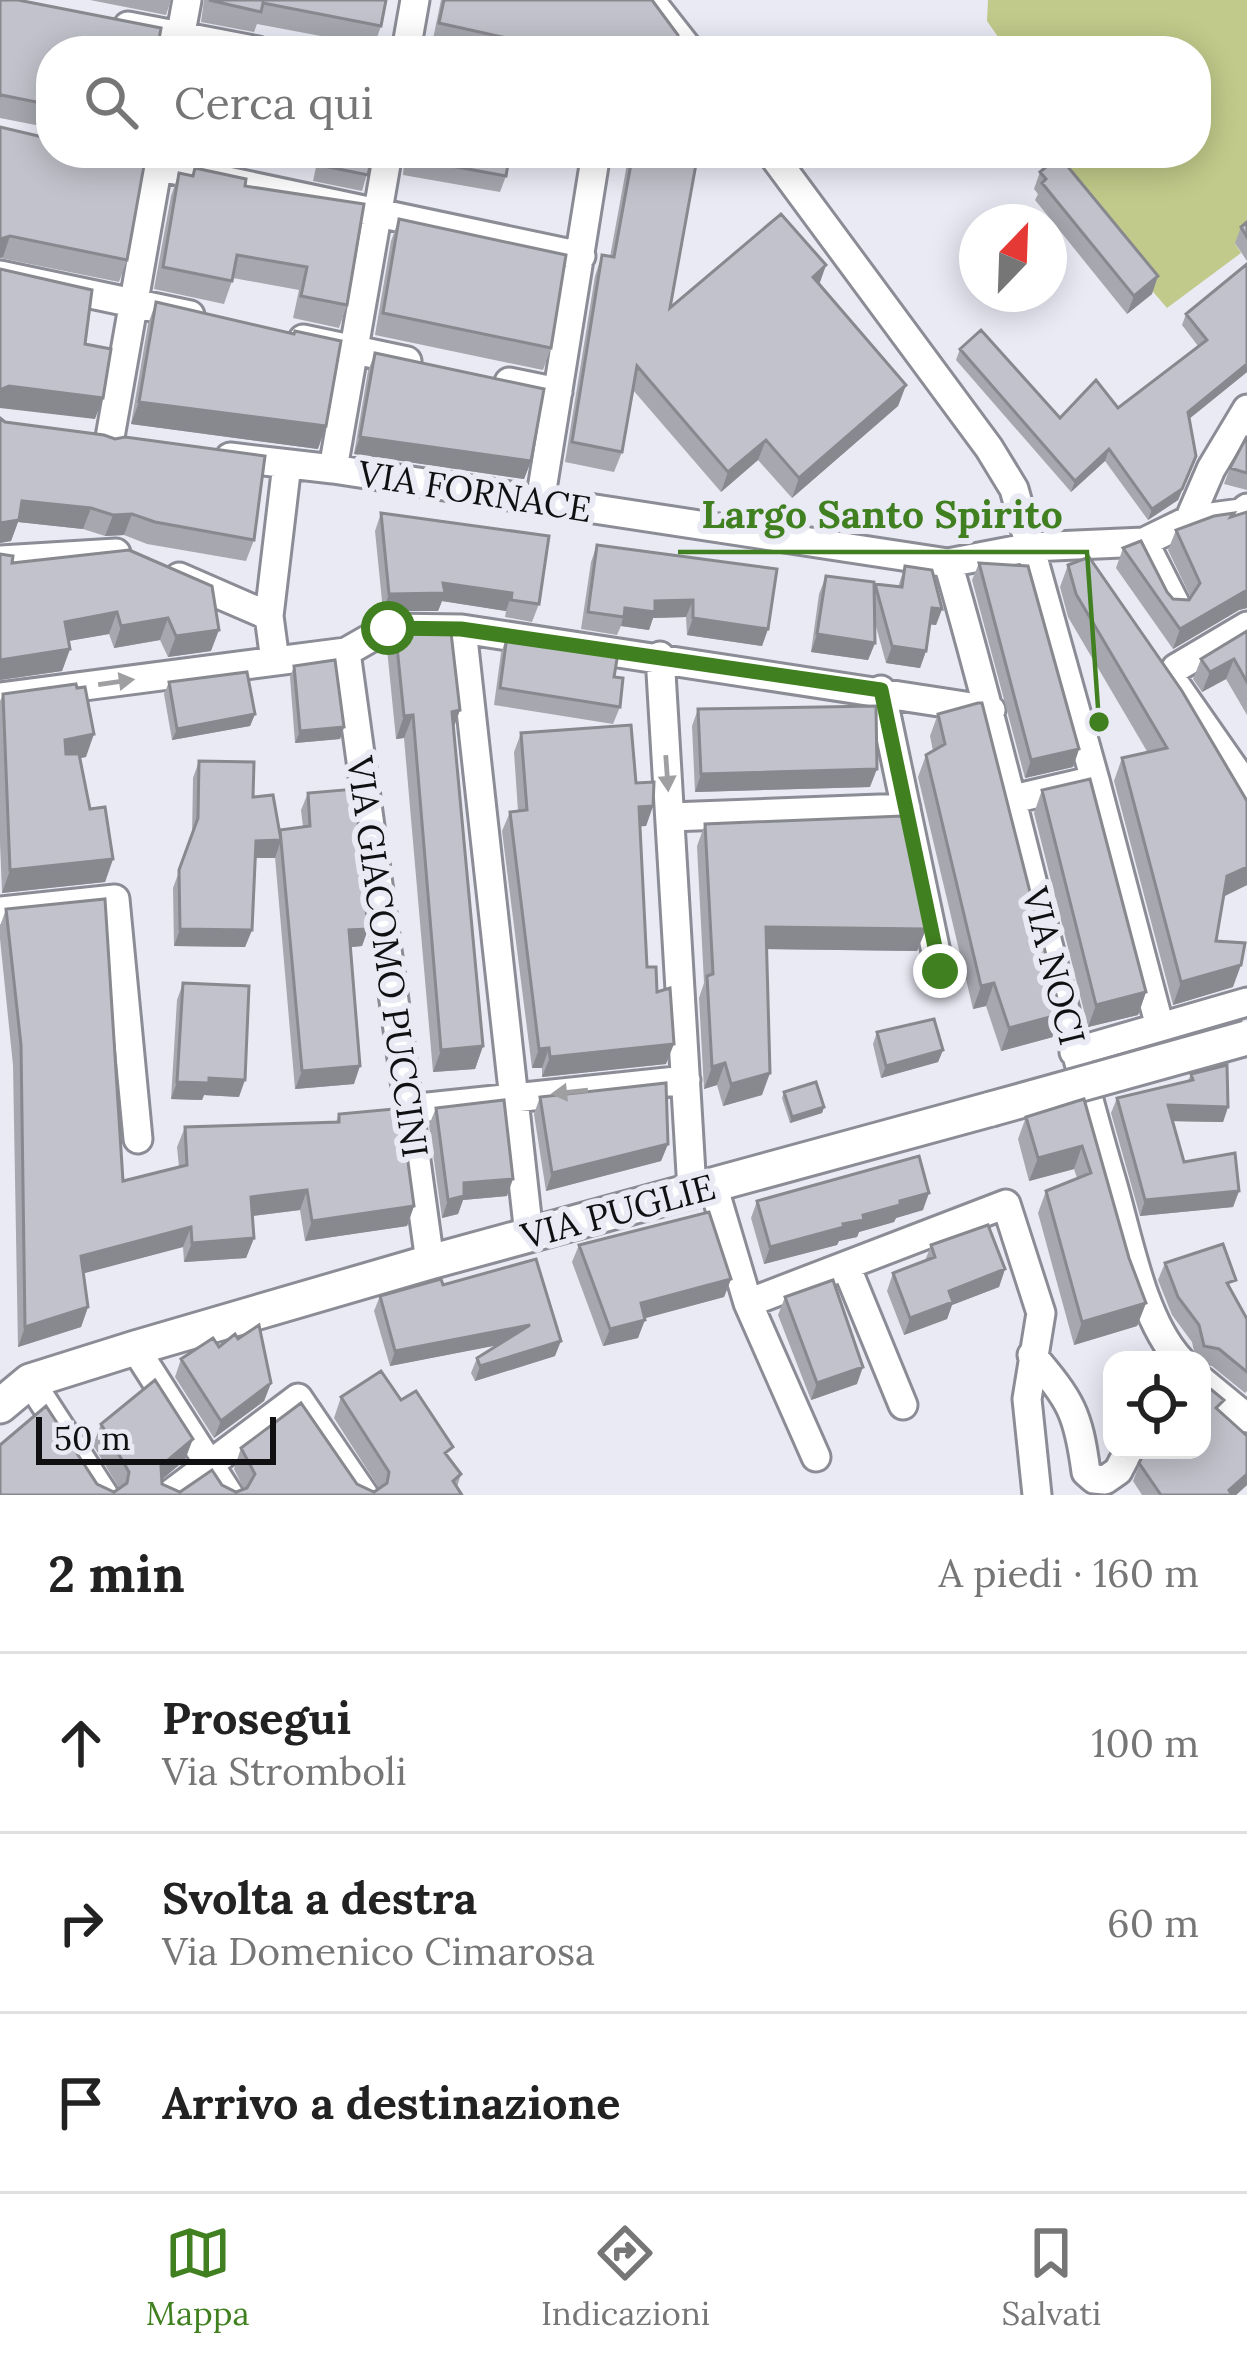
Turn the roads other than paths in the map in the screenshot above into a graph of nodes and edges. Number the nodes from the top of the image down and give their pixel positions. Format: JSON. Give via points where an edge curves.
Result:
{"nodes":[{"id":1,"x":187,"y":0,"type":"edge"},
{"id":2,"x":415,"y":0,"type":"edge"},
{"id":3,"x":650,"y":0,"type":"edge"},
{"id":4,"x":90,"y":18,"type":"edge"},
{"id":5,"x":152,"y":36,"type":"edge"},
{"id":6,"x":180,"y":36,"type":"edge"},
{"id":7,"x":409,"y":36,"type":"edge"},
{"id":8,"x":678,"y":36,"type":"edge"},
{"id":9,"x":158,"y":168,"type":"edge"},
{"id":10,"x":192,"y":168,"type":"edge"},
{"id":11,"x":386,"y":168,"type":"edge"},
{"id":12,"x":594,"y":168,"type":"edge"},
{"id":13,"x":782,"y":168,"type":"edge"},
{"id":14,"x":378,"y":213,"type":"junction"},
{"id":15,"x":581,"y":256,"type":"junction"},
{"id":16,"x":0,"y":274,"type":"edge"},
{"id":17,"x":134,"y":303,"type":"junction"},
{"id":18,"x":222,"y":322,"type":"edge"},
{"id":19,"x":266,"y":331,"type":"edge"},
{"id":20,"x":354,"y":350,"type":"junction"},
{"id":21,"x":445,"y":369,"type":"edge"},
{"id":22,"x":490,"y":378,"type":"edge"},
{"id":23,"x":558,"y":392,"type":"junction"},
{"id":24,"x":1247,"y":409,"type":"edge"},
{"id":25,"x":109,"y":442,"type":"edge"},
{"id":26,"x":198,"y":453,"type":"edge"},
{"id":27,"x":287,"y":464,"type":"junction"},
{"id":28,"x":333,"y":469,"type":"junction"},
{"id":29,"x":540,"y":502,"type":"junction"},
{"id":30,"x":1245,"y":515,"type":"edge"},
{"id":31,"x":1189,"y":520,"type":"junction"},
{"id":32,"x":1144,"y":542,"type":"junction"},
{"id":33,"x":1031,"y":547,"type":"junction"},
{"id":34,"x":0,"y":560,"type":"edge"},
{"id":35,"x":948,"y":563,"type":"junction"},
{"id":36,"x":1175,"y":603,"type":"edge"},
{"id":37,"x":269,"y":616,"type":"junction"},
{"id":38,"x":1247,"y":626,"type":"edge"},
{"id":39,"x":461,"y":629,"type":"junction"},
{"id":40,"x":346,"y":652,"type":"junction"},
{"id":41,"x":660,"y":656,"type":"junction"},
{"id":42,"x":275,"y":661,"type":"junction"},
{"id":43,"x":881,"y":690,"type":"junction"},
{"id":44,"x":0,"y":698,"type":"edge"},
{"id":45,"x":991,"y":710,"type":"junction"},
{"id":46,"x":1095,"y":780,"type":"junction"},
{"id":47,"x":1247,"y":787,"type":"edge"},
{"id":48,"x":1013,"y":799,"type":"junction"},
{"id":49,"x":906,"y":808,"type":"junction"},
{"id":50,"x":670,"y":817,"type":"junction"},
{"id":51,"x":0,"y":910,"type":"edge"},
{"id":52,"x":940,"y":971,"type":"dead end"},
{"id":53,"x":1247,"y":1002,"type":"edge"},
{"id":54,"x":1160,"y":1027,"type":"junction"},
{"id":55,"x":1247,"y":1038,"type":"edge"},
{"id":56,"x":1074,"y":1052,"type":"junction"},
{"id":57,"x":686,"y":1081,"type":"junction"},
{"id":58,"x":511,"y":1098,"type":"junction"},
{"id":59,"x":409,"y":1109,"type":"junction"},
{"id":60,"x":137,"y":1139,"type":"dead end"},
{"id":61,"x":703,"y":1188,"type":"junction"},
{"id":62,"x":529,"y":1235,"type":"junction"},
{"id":63,"x":430,"y":1262,"type":"junction"},
{"id":64,"x":846,"y":1266,"type":"junction"},
{"id":65,"x":748,"y":1303,"type":"junction"},
{"id":66,"x":135,"y":1348,"type":"junction"},
{"id":67,"x":1172,"y":1351,"type":"edge"},
{"id":68,"x":1031,"y":1355,"type":"junction"},
{"id":69,"x":30,"y":1381,"type":"junction"},
{"id":70,"x":1211,"y":1388,"type":"edge"},
{"id":71,"x":904,"y":1405,"type":"dead end"},
{"id":72,"x":0,"y":1406,"type":"edge"},
{"id":73,"x":1247,"y":1418,"type":"edge"},
{"id":74,"x":816,"y":1457,"type":"dead end"},
{"id":75,"x":1124,"y":1459,"type":"edge"},
{"id":76,"x":209,"y":1465,"type":"junction"},
{"id":77,"x":104,"y":1495,"type":"edge"},
{"id":78,"x":169,"y":1495,"type":"edge"},
{"id":79,"x":229,"y":1495,"type":"edge"},
{"id":80,"x":364,"y":1495,"type":"edge"},
{"id":81,"x":1036,"y":1495,"type":"edge"}],
"edges":[{"from":1,"to":6,"type":"street"},
{"from":2,"to":7,"type":"street"},
{"from":3,"to":8,"type":"street"},
{"from":4,"to":5,"type":"street"},
{"from":9,"to":17,"type":"street"},
{"from":10,"to":14,"type":"street"},
{"from":11,"to":14,"type":"street"},
{"from":12,"to":15,"type":"street"},
{"from":13,"to":33,"type":"street","via":[[989,448],[1014,489]]},
{"from":14,"to":15,"type":"street"},
{"from":14,"to":20,"type":"street"},
{"from":15,"to":23,"type":"street"},
{"from":16,"to":17,"type":"street"},
{"from":17,"to":18,"type":"street"},
{"from":17,"to":25,"type":"street"},
{"from":19,"to":20,"type":"street"},
{"from":20,"to":21,"type":"street"},
{"from":20,"to":28,"type":"street"},
{"from":22,"to":23,"type":"street"},
{"from":23,"to":29,"type":"street"},
{"from":24,"to":31,"type":"street"},
{"from":26,"to":27,"type":"street","name":"VIA FORNACE"},
{"from":27,"to":28,"type":"street","name":"VIA FORNACE"},
{"from":27,"to":37,"type":"street"},
{"from":28,"to":29,"type":"street","name":"VIA FORNACE"},
{"from":29,"to":35,"type":"street","name":"VIA FORNACE"},
{"from":30,"to":31,"type":"street"},
{"from":31,"to":32,"type":"street"},
{"from":32,"to":33,"type":"street","name":"VIA FORNACE","via":[[1084,554]]},
{"from":32,"to":36,"type":"street"},
{"from":33,"to":35,"type":"street","name":"VIA FORNACE"},
{"from":33,"to":46,"type":"street"},
{"from":34,"to":37,"type":"street","via":[[124,553]]},
{"from":35,"to":45,"type":"street","name":"VIA NOCI"},
{"from":37,"to":42,"type":"street"},
{"from":38,"to":47,"type":"street","via":[[1166,662]]},
{"from":39,"to":40,"type":"street","via":[[388,628]]},
{"from":39,"to":41,"type":"street"},
{"from":39,"to":58,"type":"street"},
{"from":40,"to":42,"type":"street"},
{"from":40,"to":59,"type":"street","name":"VIA GIACOMO PUCCINI"},
{"from":41,"to":43,"type":"street"},
{"from":41,"to":50,"type":"street","one_way":true},
{"from":44,"to":42,"type":"street","one_way":true},
{"from":43,"to":45,"type":"street"},
{"from":43,"to":49,"type":"street"},
{"from":45,"to":48,"type":"street","name":"VIA NOCI"},
{"from":46,"to":48,"type":"street"},
{"from":46,"to":54,"type":"street"},
{"from":48,"to":56,"type":"street","name":"VIA NOCI"},
{"from":49,"to":50,"type":"street"},
{"from":49,"to":52,"type":"street"},
{"from":50,"to":57,"type":"street"},
{"from":51,"to":60,"type":"street","via":[[115,898]]},
{"from":53,"to":54,"type":"street"},
{"from":54,"to":56,"type":"street"},
{"from":55,"to":61,"type":"street","name":"VIA PUGLIE","bridge":true},
{"from":56,"to":67,"type":"street","name":"VIA NOCI","via":[[1148,1302]]},
{"from":57,"to":58,"type":"street","one_way":true},
{"from":57,"to":61,"type":"street"},
{"from":58,"to":59,"type":"street"},
{"from":58,"to":62,"type":"street"},
{"from":59,"to":63,"type":"street","name":"VIA GIACOMO PUCCINI"},
{"from":61,"to":62,"type":"street","name":"VIA PUGLIE"},
{"from":61,"to":65,"type":"street"},
{"from":62,"to":63,"type":"street","name":"VIA PUGLIE"},
{"from":63,"to":66,"type":"street","name":"VIA PUGLIE"},
{"from":64,"to":65,"type":"street"},
{"from":64,"to":68,"type":"street","via":[[1006,1204],[1041,1313]]},
{"from":64,"to":71,"type":"street"},
{"from":65,"to":74,"type":"street"},
{"from":66,"to":69,"type":"street","name":"VIA PUGLIE"},
{"from":66,"to":76,"type":"street"},
{"from":68,"to":75,"type":"street","via":[[1080,1423],[1086,1472],[1105,1480]]},
{"from":68,"to":81,"type":"street"},
{"from":69,"to":72,"type":"street","name":"VIA PUGLIE"},
{"from":69,"to":77,"type":"street"},
{"from":70,"to":73,"type":"street"},
{"from":76,"to":78,"type":"street"},
{"from":76,"to":79,"type":"street"},
{"from":76,"to":80,"type":"street","via":[[298,1398]]}]}
